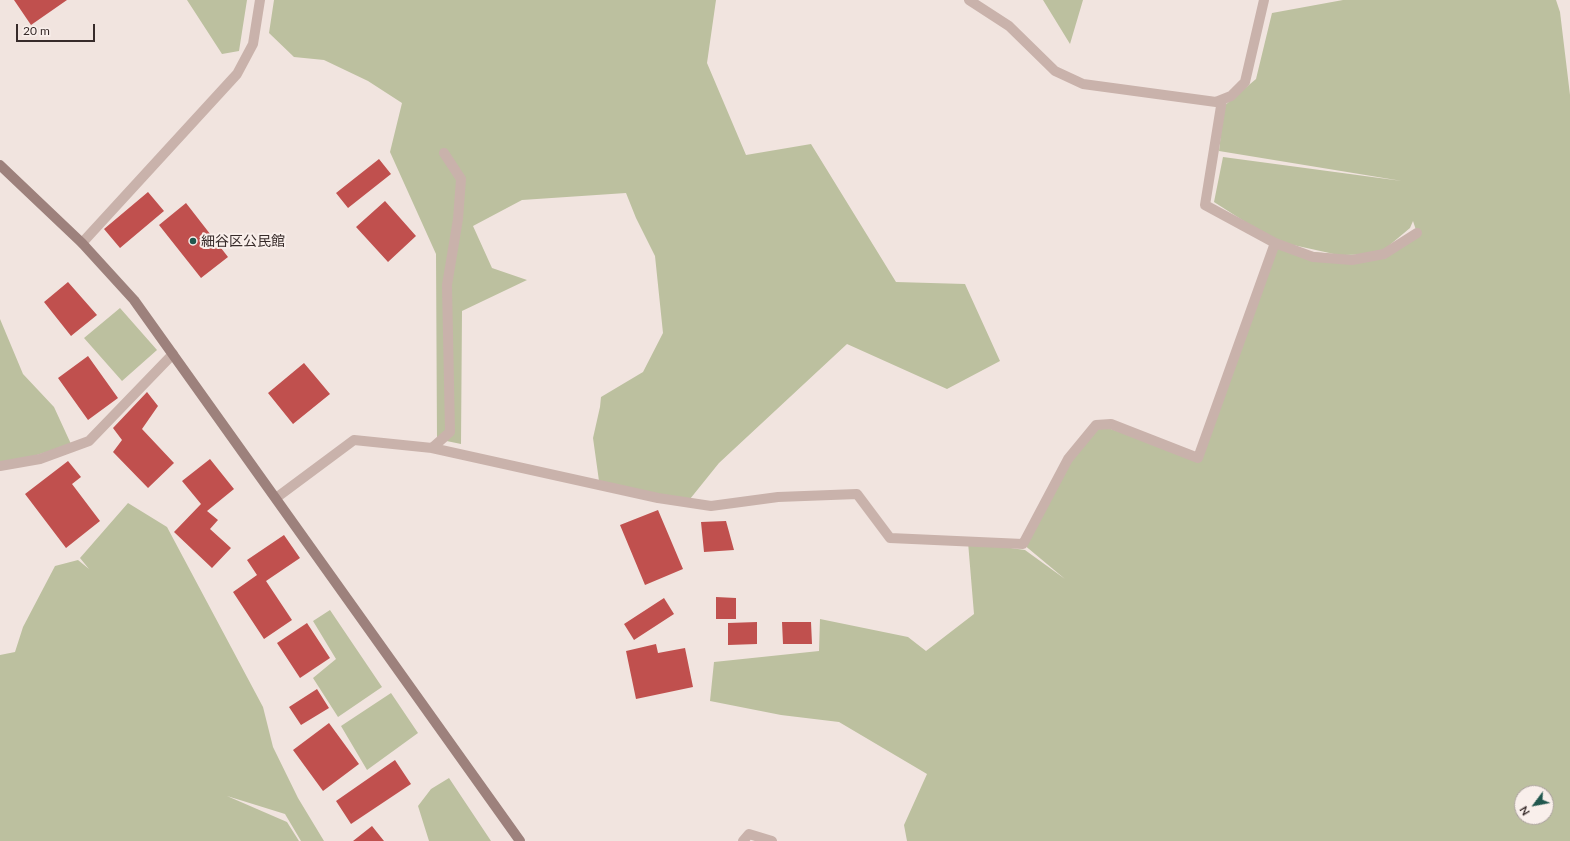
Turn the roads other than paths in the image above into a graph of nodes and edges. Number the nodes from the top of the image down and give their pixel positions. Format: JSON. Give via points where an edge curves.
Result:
{"nodes":[{"id":1,"x":260,"y":0,"type":"edge"},
{"id":2,"x":968,"y":0,"type":"edge"},
{"id":3,"x":1264,"y":0,"type":"edge"},
{"id":4,"x":1222,"y":100,"type":"junction"},
{"id":5,"x":444,"y":153,"type":"dead end"},
{"id":6,"x":0,"y":165,"type":"edge"},
{"id":7,"x":1417,"y":233,"type":"dead end"},
{"id":8,"x":82,"y":243,"type":"junction"},
{"id":9,"x":1275,"y":243,"type":"junction"},
{"id":10,"x":173,"y":354,"type":"junction"},
{"id":11,"x":432,"y":448,"type":"junction"},
{"id":12,"x":0,"y":466,"type":"edge"},
{"id":13,"x":276,"y":498,"type":"junction"},
{"id":14,"x":520,"y":841,"type":"edge"},
{"id":15,"x":742,"y":841,"type":"edge"},
{"id":16,"x":772,"y":841,"type":"edge"}],
"edges":[{"from":1,"to":8,"type":"street","via":[[253,44],[237,74]]},
{"from":2,"to":4,"type":"street","via":[[1009,26],[1054,71],[1083,84],[1216,102]]},
{"from":3,"to":4,"type":"street","via":[[1245,82],[1231,96]]},
{"from":4,"to":9,"type":"street","via":[[1205,205]]},
{"from":5,"to":11,"type":"street","via":[[461,179],[458,219],[447,285],[450,432]]},
{"from":6,"to":8,"type":"street"},
{"from":7,"to":9,"type":"street","via":[[1384,254],[1352,260],[1313,257]]},
{"from":8,"to":10,"type":"street","via":[[134,300]]},
{"from":9,"to":11,"type":"street","via":[[1198,458],[1111,424],[1096,425],[1068,459],[1023,544],[890,538],[857,494],[778,497],[711,506],[651,497]]},
{"from":10,"to":12,"type":"street","via":[[89,442],[40,459]]},
{"from":10,"to":13,"type":"street"},
{"from":11,"to":13,"type":"street","via":[[354,440]]},
{"from":13,"to":14,"type":"street"},
{"from":15,"to":16,"type":"street","via":[[749,834]]}]}
